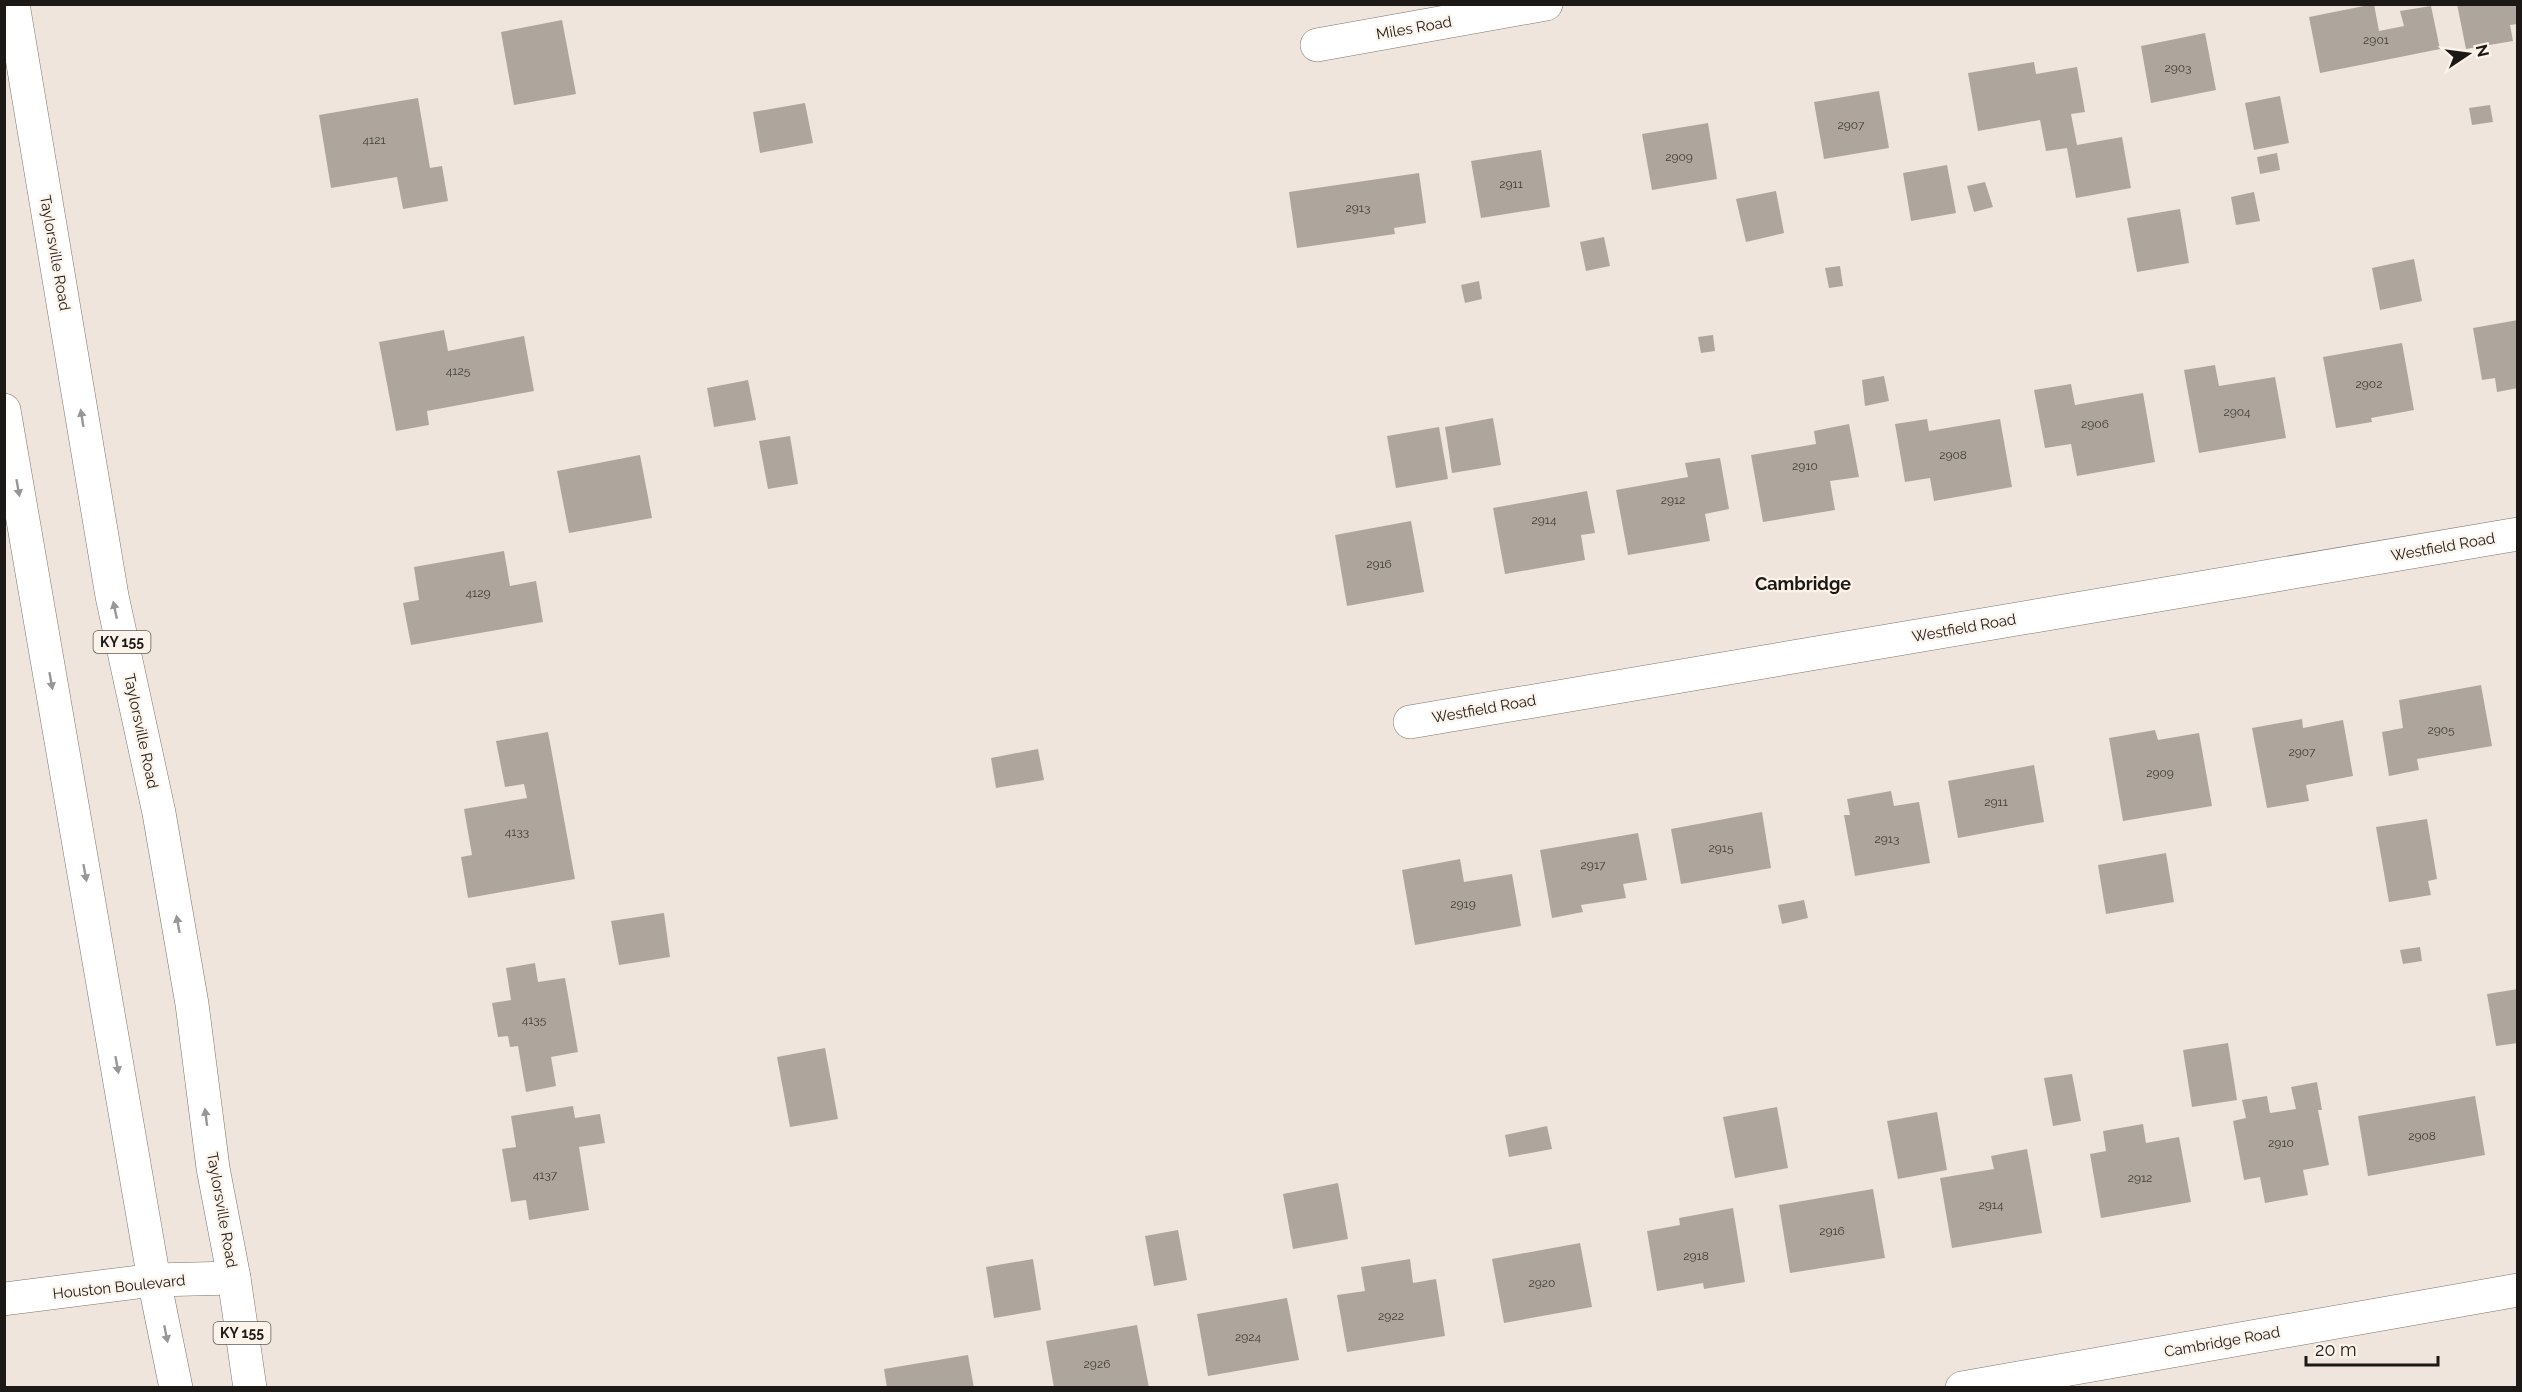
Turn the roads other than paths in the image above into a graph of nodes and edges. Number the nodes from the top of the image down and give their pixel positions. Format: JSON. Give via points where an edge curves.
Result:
{"nodes":[{"id":1,"x":13,"y":4,"type":"edge"},
{"id":2,"x":1546,"y":4,"type":"edge"},
{"id":3,"x":1317,"y":45,"type":"dead end"},
{"id":4,"x":4,"y":410,"type":"edge"},
{"id":5,"x":2517,"y":534,"type":"edge"},
{"id":6,"x":1410,"y":722,"type":"dead end"},
{"id":7,"x":234,"y":1278,"type":"junction"},
{"id":8,"x":154,"y":1280,"type":"junction"},
{"id":9,"x":2517,"y":1290,"type":"edge"},
{"id":10,"x":4,"y":1299,"type":"edge"},
{"id":11,"x":176,"y":1388,"type":"edge"},
{"id":12,"x":250,"y":1388,"type":"edge"},
{"id":13,"x":1962,"y":1388,"type":"edge"}],
"edges":[{"from":7,"to":1,"type":"main road","name":"Taylorsville Road","number":"KY 155","one_way":true,"via":[[213,1168],[192,1004],[159,813],[111,596]]},
{"from":2,"to":3,"type":"main road","name":"Miles Road"},
{"from":4,"to":8,"type":"main road","one_way":true},
{"from":5,"to":6,"type":"main road","name":"Westfield Road"},
{"from":7,"to":8,"type":"main road","name":"Houston Boulevard"},
{"from":7,"to":12,"type":"main road","name":"Taylorsville Road","number":"KY 155"},
{"from":8,"to":10,"type":"main road","name":"Houston Boulevard"},
{"from":8,"to":11,"type":"main road","one_way":true},
{"from":9,"to":13,"type":"main road","name":"Cambridge Road"}]}
